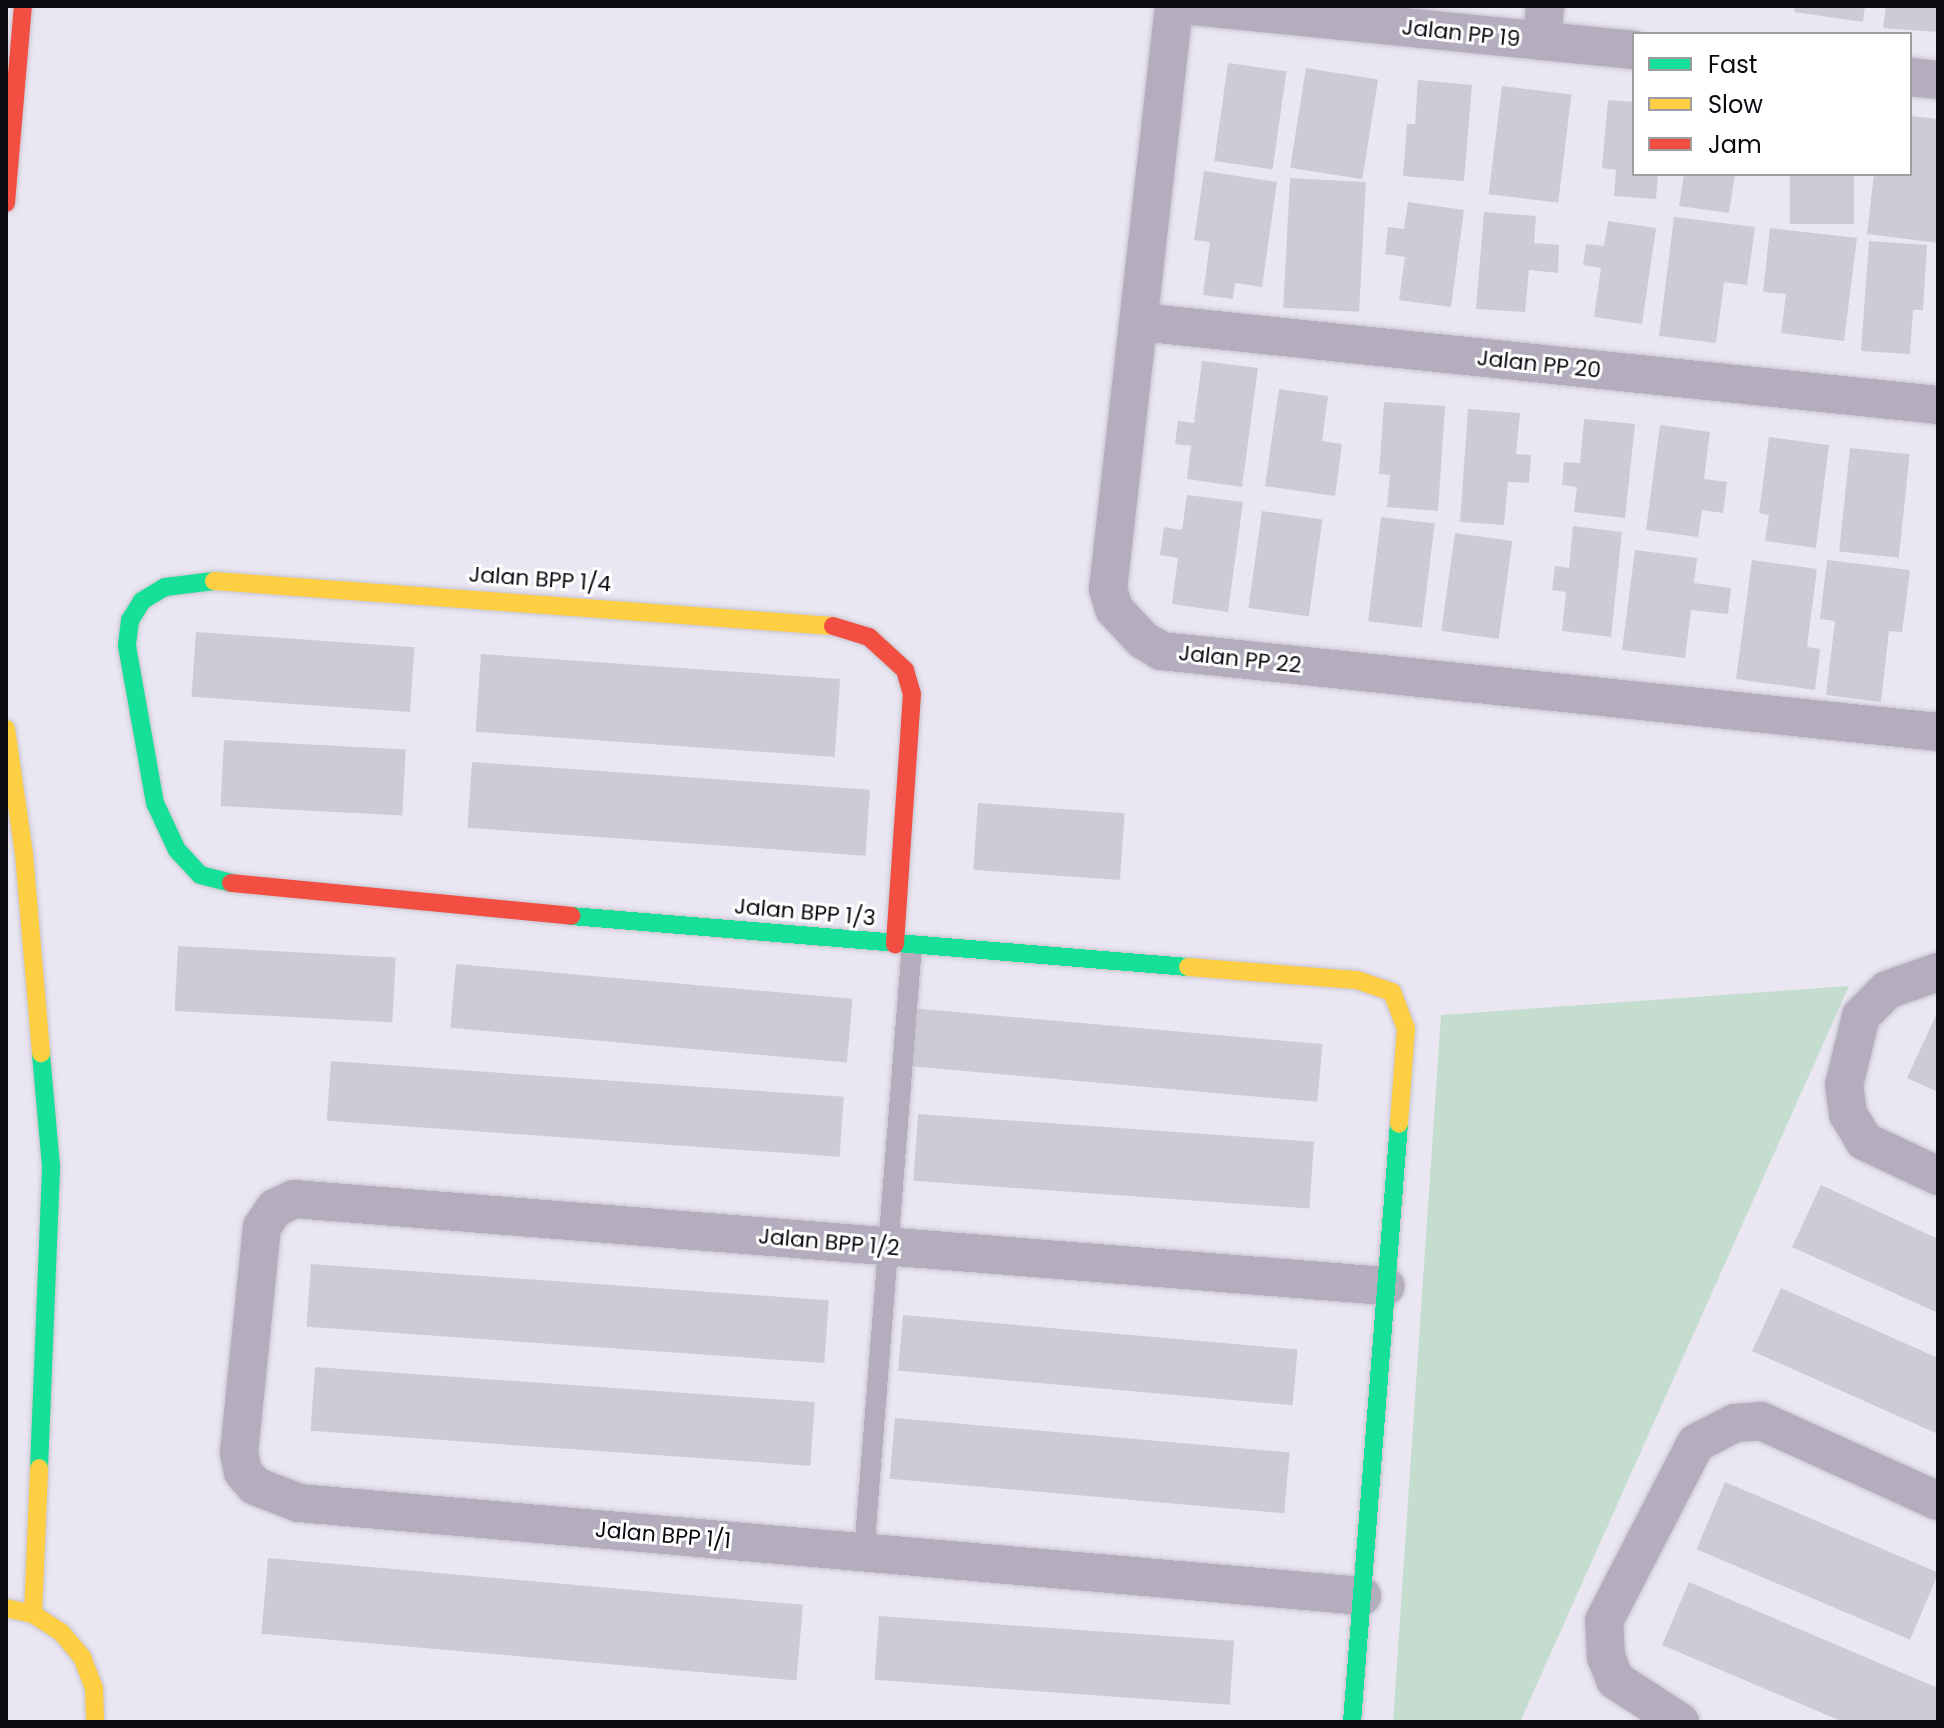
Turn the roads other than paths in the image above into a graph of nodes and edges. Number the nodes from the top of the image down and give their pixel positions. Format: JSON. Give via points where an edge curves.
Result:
{"nodes":[{"id":1,"x":23,"y":6,"type":"edge"},
{"id":2,"x":1174,"y":6,"type":"edge"},
{"id":3,"x":1193,"y":6,"type":"edge"},
{"id":4,"x":1543,"y":23,"type":"edge"},
{"id":5,"x":1632,"y":49,"type":"edge"},
{"id":6,"x":1912,"y":77,"type":"edge"},
{"id":7,"x":1938,"y":80,"type":"edge"},
{"id":8,"x":6,"y":203,"type":"edge"},
{"id":9,"x":1139,"y":322,"type":"junction"},
{"id":10,"x":1938,"y":405,"type":"edge"},
{"id":11,"x":6,"y":729,"type":"edge"},
{"id":12,"x":1938,"y":732,"type":"edge"},
{"id":13,"x":213,"y":880,"type":"joint"},
{"id":14,"x":904,"y":944,"type":"junction"},
{"id":15,"x":1938,"y":972,"type":"edge"},
{"id":16,"x":1938,"y":1176,"type":"edge"},
{"id":17,"x":275,"y":1208,"type":"joint"},
{"id":18,"x":890,"y":1247,"type":"junction"},
{"id":19,"x":1386,"y":1286,"type":"junction"},
{"id":20,"x":1938,"y":1501,"type":"edge"},
{"id":21,"x":864,"y":1553,"type":"junction"},
{"id":22,"x":1362,"y":1596,"type":"junction"},
{"id":23,"x":6,"y":1608,"type":"edge"},
{"id":24,"x":33,"y":1614,"type":"junction"},
{"id":25,"x":1668,"y":1716,"type":"edge"},
{"id":26,"x":100,"y":1722,"type":"edge"},
{"id":27,"x":1352,"y":1722,"type":"edge"}],
"edges":[{"from":1,"to":8,"type":"street"},
{"from":2,"to":9,"type":"street","name":"Jalan PP 22"},
{"from":3,"to":4,"type":"street","name":"Jalan PP 19"},
{"from":4,"to":5,"type":"street","name":"Jalan PP 19"},
{"from":6,"to":7,"type":"street"},
{"from":9,"to":10,"type":"street","name":"Jalan PP 20"},
{"from":9,"to":12,"type":"street","name":"Jalan PP 22","via":[[1108,589],[1127,625],[1161,651]]},
{"from":11,"to":24,"type":"street","via":[[24,854],[51,1166]]},
{"from":13,"to":14,"type":"street","name":"Jalan BPP 1/3"},
{"from":13,"to":14,"type":"street","name":"Jalan BPP 1/4","via":[[189,864],[164,828],[127,646],[130,620],[142,601],[165,587],[232,579],[844,627],[889,652],[905,670],[912,694]]},
{"from":14,"to":18,"type":"lane"},
{"from":14,"to":19,"type":"street","name":"Jalan BPP 1/3","via":[[1357,980],[1392,992],[1406,1028]]},
{"from":15,"to":16,"type":"street","via":[[1887,990],[1861,1016],[1844,1085],[1848,1114],[1864,1141]]},
{"from":17,"to":18,"type":"street","name":"Jalan BPP 1/2","via":[[294,1199]]},
{"from":17,"to":21,"type":"street","name":"Jalan BPP 1/1","via":[[262,1227],[257,1250],[239,1453],[243,1472],[255,1486],[299,1503]]},
{"from":18,"to":19,"type":"street","name":"Jalan BPP 1/2"},
{"from":18,"to":21,"type":"lane"},
{"from":19,"to":22,"type":"street"},
{"from":20,"to":25,"type":"street","via":[[1761,1421],[1735,1423],[1696,1443],[1604,1621],[1606,1657],[1615,1680]]},
{"from":21,"to":22,"type":"street","name":"Jalan BPP 1/1"},
{"from":22,"to":27,"type":"street"},
{"from":23,"to":24,"type":"street"},
{"from":24,"to":26,"type":"street","via":[[61,1632],[82,1657]]}]}
